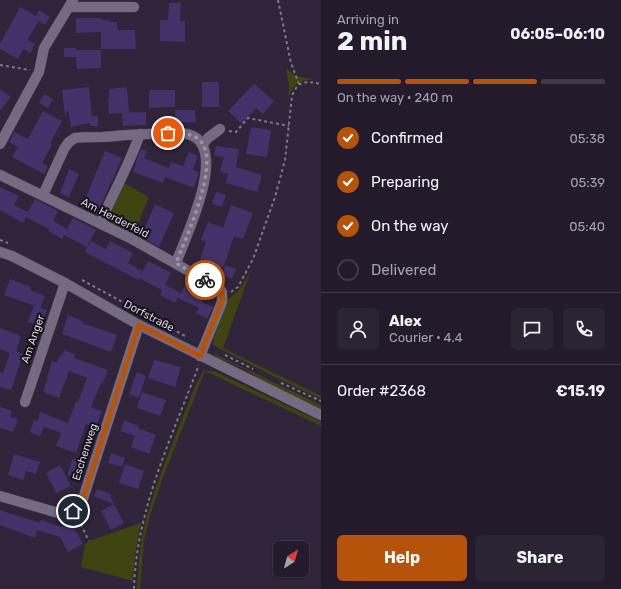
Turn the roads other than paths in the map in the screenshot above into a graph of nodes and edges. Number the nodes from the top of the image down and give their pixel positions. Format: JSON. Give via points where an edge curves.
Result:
{"nodes":[{"id":1,"x":71,"y":4,"type":"edge"},
{"id":2,"x":134,"y":7,"type":"dead end"},
{"id":3,"x":220,"y":129,"type":"road end"},
{"id":4,"x":140,"y":134,"type":"junction"},
{"id":5,"x":1,"y":139,"type":"edge"},
{"id":6,"x":202,"y":144,"type":"junction"},
{"id":7,"x":0,"y":175,"type":"edge"},
{"id":8,"x":43,"y":195,"type":"junction"},
{"id":9,"x":100,"y":223,"type":"junction"},
{"id":10,"x":0,"y":252,"type":"edge"},
{"id":11,"x":176,"y":263,"type":"junction"},
{"id":12,"x":65,"y":283,"type":"junction"},
{"id":13,"x":139,"y":325,"type":"junction"},
{"id":14,"x":202,"y":351,"type":"junction"},
{"id":15,"x":25,"y":402,"type":"dead end"},
{"id":16,"x":321,"y":415,"type":"edge"},
{"id":17,"x":0,"y":496,"type":"edge"}],
"edges":[{"from":1,"to":2,"type":"street"},
{"from":1,"to":5,"type":"street","via":[[44,48],[39,72]]},
{"from":3,"to":6,"type":"street"},
{"from":4,"to":6,"type":"street","via":[[181,133],[193,136]]},
{"from":4,"to":8,"type":"street","via":[[75,138],[64,149]]},
{"from":4,"to":9,"type":"street"},
{"from":6,"to":11,"type":"street","via":[[206,152],[203,190]]},
{"from":7,"to":8,"type":"street","name":"Am Herderfeld"},
{"from":8,"to":9,"type":"street","name":"Am Herderfeld"},
{"from":9,"to":11,"type":"street","name":"Am Herderfeld"},
{"from":10,"to":12,"type":"street","name":"Dorfstraße"},
{"from":11,"to":14,"type":"street","name":"Am Herderfeld","via":[[222,292],[222,302]]},
{"from":12,"to":13,"type":"street","name":"Dorfstraße"},
{"from":12,"to":15,"type":"street","name":"Am Anger"},
{"from":13,"to":14,"type":"street","name":"Dorfstraße"},
{"from":13,"to":17,"type":"street","name":"Eschenweg","via":[[81,505],[65,515]]},
{"from":14,"to":16,"type":"street","name":"Dorfstraße","via":[[236,372]]}]}
